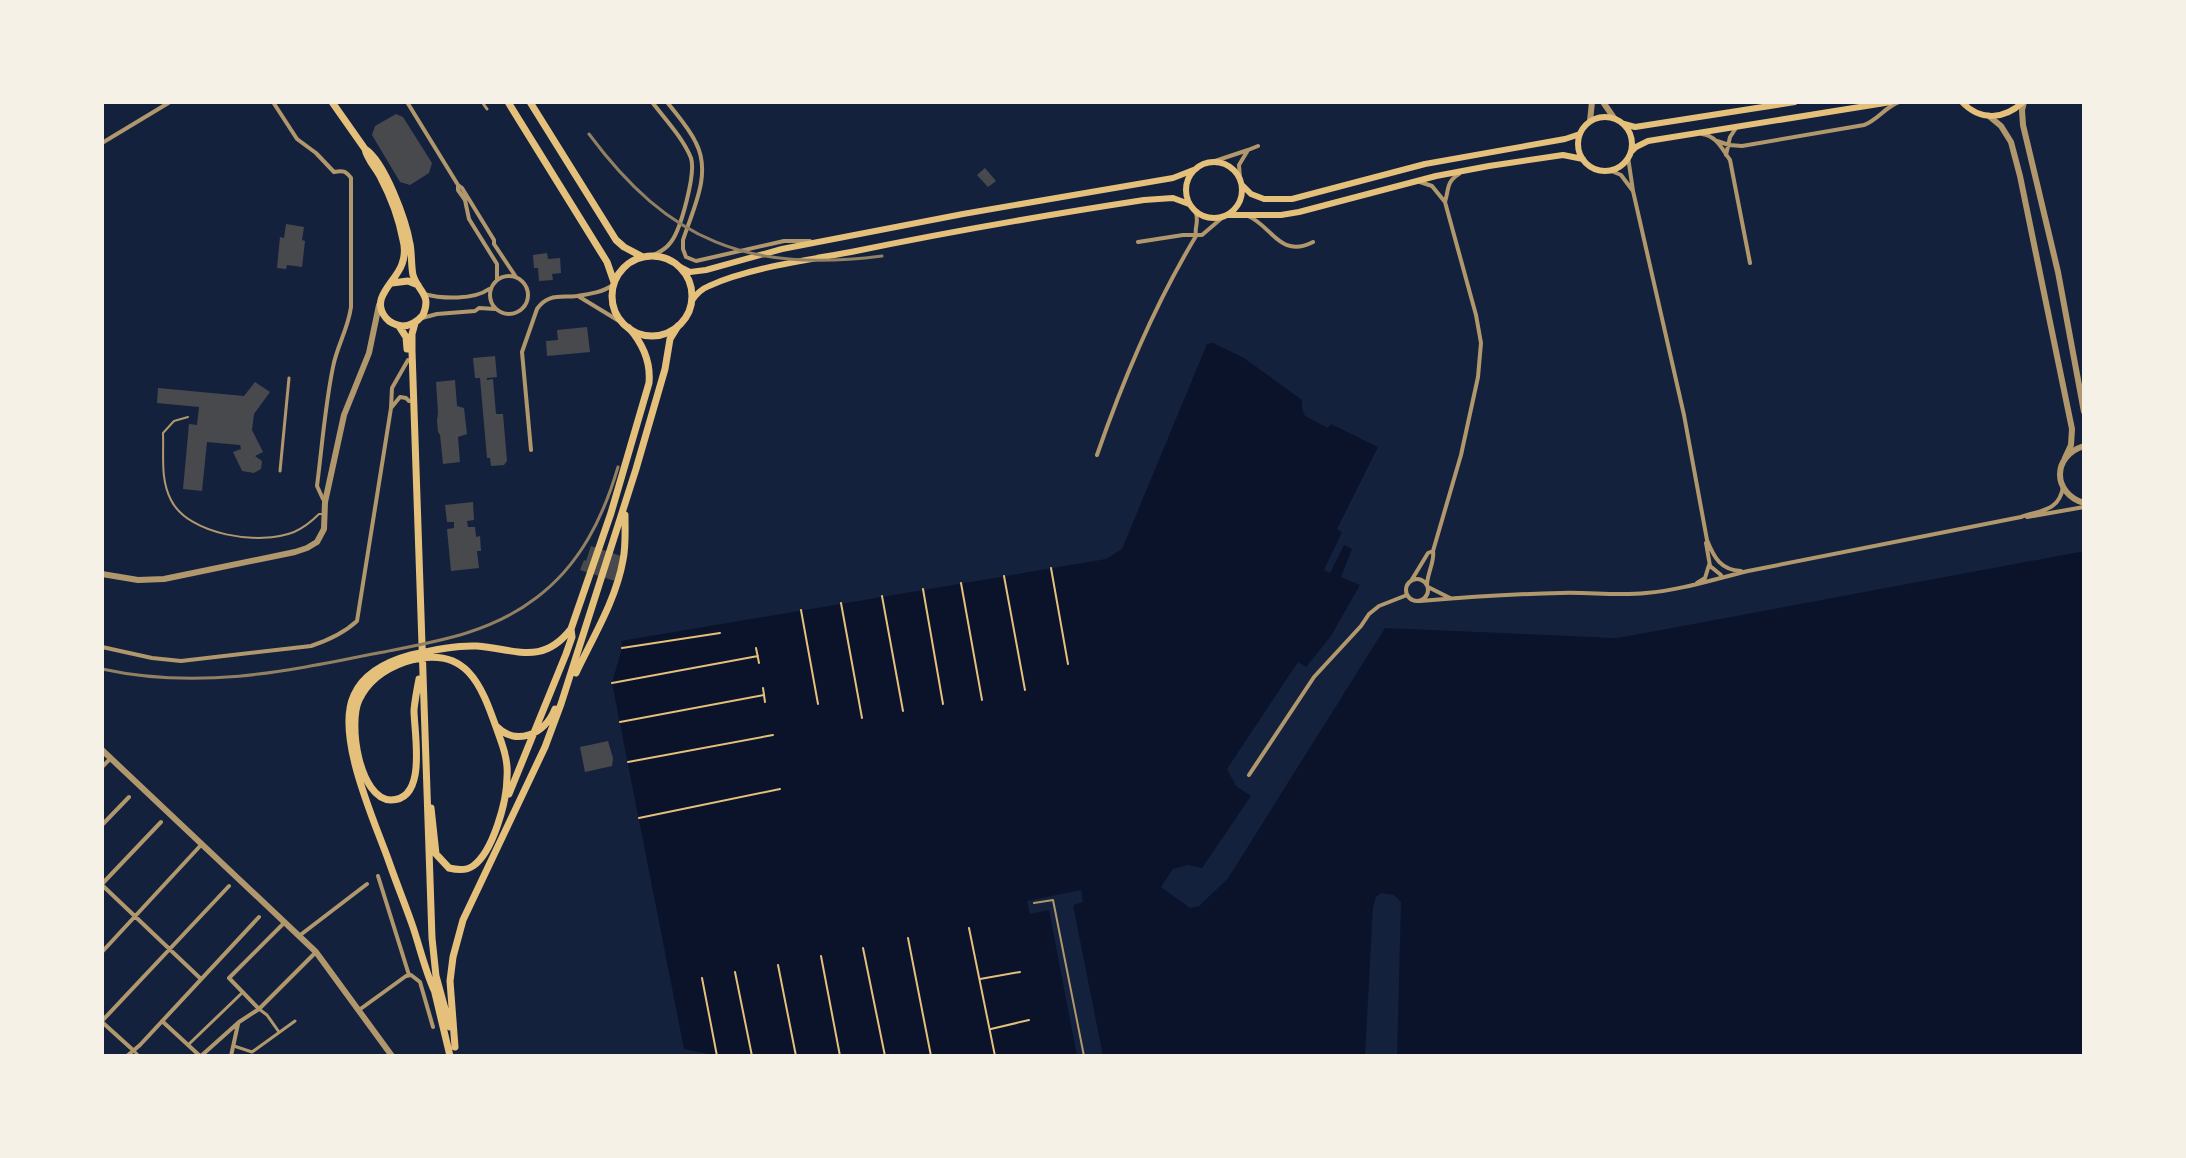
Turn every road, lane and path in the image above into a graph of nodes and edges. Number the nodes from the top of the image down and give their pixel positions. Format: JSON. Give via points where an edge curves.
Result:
{"nodes":[{"id":1,"x":170,"y":102,"type":"edge"},
{"id":2,"x":273,"y":102,"type":"edge"},
{"id":3,"x":332,"y":102,"type":"edge"},
{"id":4,"x":407,"y":102,"type":"edge"},
{"id":5,"x":482,"y":102,"type":"edge"},
{"id":6,"x":508,"y":102,"type":"edge"},
{"id":7,"x":530,"y":102,"type":"edge"},
{"id":8,"x":652,"y":102,"type":"edge"},
{"id":9,"x":667,"y":102,"type":"edge"},
{"id":10,"x":1592,"y":102,"type":"edge"},
{"id":11,"x":1603,"y":102,"type":"edge"},
{"id":12,"x":1795,"y":102,"type":"edge"},
{"id":13,"x":1891,"y":102,"type":"edge"},
{"id":14,"x":1899,"y":102,"type":"edge"},
{"id":15,"x":2023,"y":102,"type":"edge"},
{"id":16,"x":1962,"y":103,"type":"edge"},
{"id":17,"x":487,"y":109,"type":"dead end"},
{"id":18,"x":1989,"y":116,"type":"junction"},
{"id":19,"x":1614,"y":118,"type":"junction"},
{"id":20,"x":1590,"y":121,"type":"junction"},
{"id":21,"x":1624,"y":124,"type":"junction"},
{"id":22,"x":1737,"y":127,"type":"junction"},
{"id":23,"x":1580,"y":134,"type":"junction"},
{"id":24,"x":1699,"y":134,"type":"junction"},
{"id":25,"x":1717,"y":141,"type":"junction"},
{"id":26,"x":102,"y":143,"type":"edge"},
{"id":27,"x":1729,"y":145,"type":"junction"},
{"id":28,"x":1258,"y":146,"type":"dead end"},
{"id":29,"x":365,"y":149,"type":"junction"},
{"id":30,"x":1248,"y":150,"type":"junction"},
{"id":31,"x":1630,"y":155,"type":"junction"},
{"id":32,"x":1726,"y":155,"type":"junction"},
{"id":33,"x":1583,"y":159,"type":"junction"},
{"id":34,"x":1212,"y":162,"type":"junction"},
{"id":35,"x":1196,"y":169,"type":"junction"},
{"id":36,"x":1609,"y":170,"type":"junction"},
{"id":37,"x":1463,"y":171,"type":"junction"},
{"id":38,"x":1416,"y":181,"type":"junction"},
{"id":39,"x":1241,"y":182,"type":"junction"},
{"id":40,"x":458,"y":185,"type":"junction"},
{"id":41,"x":1633,"y":191,"type":"junction"},
{"id":42,"x":1445,"y":202,"type":"junction"},
{"id":43,"x":1189,"y":204,"type":"junction"},
{"id":44,"x":1195,"y":211,"type":"junction"},
{"id":45,"x":1246,"y":215,"type":"junction"},
{"id":46,"x":1225,"y":216,"type":"junction"},
{"id":47,"x":1196,"y":236,"type":"junction"},
{"id":48,"x":823,"y":242,"type":"junction"},
{"id":49,"x":1138,"y":242,"type":"dead end"},
{"id":50,"x":1313,"y":242,"type":"dead end"},
{"id":51,"x":647,"y":256,"type":"junction"},
{"id":52,"x":1750,"y":263,"type":"dead end"},
{"id":53,"x":680,"y":267,"type":"junction"},
{"id":54,"x":517,"y":277,"type":"junction"},
{"id":55,"x":497,"y":280,"type":"junction"},
{"id":56,"x":614,"y":284,"type":"junction"},
{"id":57,"x":418,"y":285,"type":"junction"},
{"id":58,"x":387,"y":287,"type":"junction"},
{"id":59,"x":491,"y":288,"type":"junction"},
{"id":60,"x":424,"y":294,"type":"junction"},
{"id":61,"x":578,"y":296,"type":"junction"},
{"id":62,"x":381,"y":302,"type":"junction"},
{"id":63,"x":691,"y":302,"type":"junction"},
{"id":64,"x":496,"y":309,"type":"junction"},
{"id":65,"x":417,"y":321,"type":"junction"},
{"id":66,"x":395,"y":324,"type":"junction"},
{"id":67,"x":626,"y":326,"type":"junction"},
{"id":68,"x":678,"y":326,"type":"junction"},
{"id":69,"x":375,"y":329,"type":"junction"},
{"id":70,"x":408,"y":360,"type":"junction"},
{"id":71,"x":289,"y":378,"type":"dead end"},
{"id":72,"x":409,"y":401,"type":"junction"},
{"id":73,"x":391,"y":408,"type":"junction"},
{"id":74,"x":2084,"y":412,"type":"edge"},
{"id":75,"x":188,"y":417,"type":"dead end"},
{"id":76,"x":2084,"y":446,"type":"edge"},
{"id":77,"x":531,"y":450,"type":"dead end"},
{"id":78,"x":1097,"y":455,"type":"dead end"},
{"id":79,"x":2065,"y":458,"type":"junction"},
{"id":80,"x":280,"y":471,"type":"dead end"},
{"id":81,"x":2063,"y":487,"type":"junction"},
{"id":82,"x":325,"y":502,"type":"junction"},
{"id":83,"x":625,"y":504,"type":"junction"},
{"id":84,"x":2084,"y":505,"type":"edge"},
{"id":85,"x":325,"y":513,"type":"junction"},
{"id":86,"x":2021,"y":517,"type":"junction"},
{"id":87,"x":1707,"y":540,"type":"junction"},
{"id":88,"x":1433,"y":551,"type":"junction"},
{"id":89,"x":1709,"y":563,"type":"junction"},
{"id":90,"x":1051,"y":568,"type":"dead end"},
{"id":91,"x":1748,"y":571,"type":"junction"},
{"id":92,"x":102,"y":574,"type":"edge"},
{"id":93,"x":1004,"y":576,"type":"dead end"},
{"id":94,"x":1724,"y":576,"type":"junction"},
{"id":95,"x":601,"y":581,"type":"junction"},
{"id":96,"x":1410,"y":581,"type":"junction"},
{"id":97,"x":961,"y":583,"type":"dead end"},
{"id":98,"x":1427,"y":586,"type":"junction"},
{"id":99,"x":1681,"y":588,"type":"junction"},
{"id":100,"x":923,"y":589,"type":"dead end"},
{"id":101,"x":1407,"y":595,"type":"junction"},
{"id":102,"x":882,"y":596,"type":"dead end"},
{"id":103,"x":1450,"y":598,"type":"junction"},
{"id":104,"x":1420,"y":601,"type":"junction"},
{"id":105,"x":841,"y":603,"type":"dead end"},
{"id":106,"x":608,"y":605,"type":"junction"},
{"id":107,"x":418,"y":609,"type":"junction"},
{"id":108,"x":801,"y":610,"type":"dead end"},
{"id":109,"x":571,"y":629,"type":"junction"},
{"id":110,"x":720,"y":633,"type":"dead end"},
{"id":111,"x":102,"y":647,"type":"edge"},
{"id":112,"x":622,"y":648,"type":"dead end"},
{"id":113,"x":756,"y":648,"type":"dead end"},
{"id":114,"x":577,"y":654,"type":"junction"},
{"id":115,"x":758,"y":656,"type":"junction"},
{"id":116,"x":759,"y":663,"type":"dead end"},
{"id":117,"x":1068,"y":664,"type":"dead end"},
{"id":118,"x":421,"y":679,"type":"junction"},
{"id":119,"x":612,"y":683,"type":"dead end"},
{"id":120,"x":763,"y":688,"type":"dead end"},
{"id":121,"x":1025,"y":690,"type":"dead end"},
{"id":122,"x":764,"y":695,"type":"junction"},
{"id":123,"x":982,"y":700,"type":"dead end"},
{"id":124,"x":765,"y":702,"type":"dead end"},
{"id":125,"x":561,"y":704,"type":"junction"},
{"id":126,"x":818,"y":704,"type":"dead end"},
{"id":127,"x":943,"y":704,"type":"dead end"},
{"id":128,"x":903,"y":711,"type":"dead end"},
{"id":129,"x":862,"y":718,"type":"dead end"},
{"id":130,"x":493,"y":720,"type":"junction"},
{"id":131,"x":620,"y":722,"type":"dead end"},
{"id":132,"x":533,"y":735,"type":"junction"},
{"id":133,"x":773,"y":735,"type":"dead end"},
{"id":134,"x":102,"y":750,"type":"edge"},
{"id":135,"x":111,"y":758,"type":"junction"},
{"id":136,"x":628,"y":762,"type":"dead end"},
{"id":137,"x":102,"y":767,"type":"edge"},
{"id":138,"x":1249,"y":775,"type":"dead end"},
{"id":139,"x":780,"y":789,"type":"dead end"},
{"id":140,"x":426,"y":790,"type":"junction"},
{"id":141,"x":129,"y":797,"type":"dead end"},
{"id":142,"x":501,"y":813,"type":"junction"},
{"id":143,"x":639,"y":818,"type":"dead end"},
{"id":144,"x":161,"y":822,"type":"dead end"},
{"id":145,"x":102,"y":825,"type":"edge"},
{"id":146,"x":201,"y":845,"type":"junction"},
{"id":147,"x":378,"y":876,"type":"dead end"},
{"id":148,"x":367,"y":884,"type":"dead end"},
{"id":149,"x":102,"y":885,"type":"edge"},
{"id":150,"x":229,"y":886,"type":"dead end"},
{"id":151,"x":1034,"y":903,"type":"dead end"},
{"id":152,"x":135,"y":917,"type":"junction"},
{"id":153,"x":259,"y":917,"type":"dead end"},
{"id":154,"x":286,"y":922,"type":"junction"},
{"id":155,"x":969,"y":928,"type":"dead end"},
{"id":156,"x":299,"y":936,"type":"junction"},
{"id":157,"x":908,"y":938,"type":"dead end"},
{"id":158,"x":863,"y":948,"type":"dead end"},
{"id":159,"x":168,"y":949,"type":"junction"},
{"id":160,"x":102,"y":952,"type":"edge"},
{"id":161,"x":316,"y":952,"type":"junction"},
{"id":162,"x":821,"y":956,"type":"dead end"},
{"id":163,"x":778,"y":965,"type":"dead end"},
{"id":164,"x":735,"y":972,"type":"dead end"},
{"id":165,"x":1020,"y":972,"type":"dead end"},
{"id":166,"x":409,"y":975,"type":"junction"},
{"id":167,"x":702,"y":978,"type":"dead end"},
{"id":168,"x":201,"y":979,"type":"junction"},
{"id":169,"x":979,"y":979,"type":"junction"},
{"id":170,"x":434,"y":990,"type":"junction"},
{"id":171,"x":243,"y":992,"type":"junction"},
{"id":172,"x":259,"y":1009,"type":"junction"},
{"id":173,"x":358,"y":1010,"type":"junction"},
{"id":174,"x":1029,"y":1020,"type":"dead end"},
{"id":175,"x":102,"y":1021,"type":"edge"},
{"id":176,"x":162,"y":1021,"type":"junction"},
{"id":177,"x":295,"y":1021,"type":"dead end"},
{"id":178,"x":239,"y":1022,"type":"junction"},
{"id":179,"x":433,"y":1027,"type":"dead end"},
{"id":180,"x":989,"y":1029,"type":"junction"},
{"id":181,"x":279,"y":1032,"type":"junction"},
{"id":182,"x":188,"y":1045,"type":"junction"},
{"id":183,"x":234,"y":1046,"type":"junction"},
{"id":184,"x":455,"y":1047,"type":"junction"},
{"id":185,"x":133,"y":1050,"type":"junction"},
{"id":186,"x":127,"y":1056,"type":"edge"},
{"id":187,"x":139,"y":1056,"type":"edge"},
{"id":188,"x":200,"y":1056,"type":"edge"},
{"id":189,"x":231,"y":1056,"type":"edge"},
{"id":190,"x":392,"y":1056,"type":"edge"},
{"id":191,"x":450,"y":1056,"type":"edge"},
{"id":192,"x":458,"y":1056,"type":"edge"},
{"id":193,"x":717,"y":1056,"type":"edge"},
{"id":194,"x":752,"y":1056,"type":"edge"},
{"id":195,"x":796,"y":1056,"type":"edge"},
{"id":196,"x":840,"y":1056,"type":"edge"},
{"id":197,"x":885,"y":1056,"type":"edge"},
{"id":198,"x":931,"y":1056,"type":"edge"},
{"id":199,"x":995,"y":1056,"type":"edge"},
{"id":200,"x":1084,"y":1056,"type":"edge"}],
"edges":[{"from":1,"to":26,"type":"street"},
{"from":2,"to":82,"type":"street","via":[[297,139],[334,172],[342,170],[351,178],[351,307],[333,366],[324,424],[317,486]]},
{"from":3,"to":29,"type":"main road"},
{"from":4,"to":40,"type":"street"},
{"from":5,"to":17,"type":"street"},
{"from":6,"to":56,"type":"main road","via":[[607,262]]},
{"from":7,"to":51,"type":"main road","via":[[610,232],[624,247]]},
{"from":8,"to":51,"type":"street","via":[[690,156],[693,172],[673,240]]},
{"from":9,"to":48,"type":"street","via":[[692,135],[703,164],[683,240],[686,257],[696,261],[784,241]]},
{"from":10,"to":20,"type":"street"},
{"from":11,"to":19,"type":"street"},
{"from":12,"to":21,"type":"main road","via":[[1635,127]]},
{"from":13,"to":22,"type":"main road"},
{"from":14,"to":27,"type":"street","via":[[1864,125]]},
{"from":15,"to":18,"type":"main road","via":[[2010,112]]},
{"from":15,"to":74,"type":"street","via":[[2023,125]]},
{"from":16,"to":18,"type":"main road"},
{"from":18,"to":79,"type":"street","via":[[2011,142],[2029,213],[2072,429]]},
{"from":19,"to":20,"type":"main road"},
{"from":19,"to":21,"type":"main road"},
{"from":20,"to":23,"type":"main road"},
{"from":21,"to":31,"type":"main road","via":[[1631,134]]},
{"from":22,"to":24,"type":"main road"},
{"from":22,"to":27,"type":"street"},
{"from":23,"to":33,"type":"main road"},
{"from":23,"to":39,"type":"main road","via":[[1425,164],[1292,199],[1264,199]]},
{"from":24,"to":25,"type":"street"},
{"from":24,"to":31,"type":"main road","via":[[1648,141]]},
{"from":25,"to":27,"type":"street"},
{"from":25,"to":32,"type":"street"},
{"from":27,"to":32,"type":"street"},
{"from":28,"to":30,"type":"street"},
{"from":29,"to":57,"type":"main road","via":[[401,211]]},
{"from":29,"to":58,"type":"main road","via":[[392,203],[404,243],[398,274]]},
{"from":30,"to":34,"type":"street"},
{"from":30,"to":39,"type":"street","via":[[1239,165]]},
{"from":31,"to":36,"type":"main road"},
{"from":31,"to":41,"type":"street"},
{"from":32,"to":52,"type":"street"},
{"from":33,"to":36,"type":"main road","via":[[1591,167]]},
{"from":33,"to":37,"type":"main road","via":[[1551,156]]},
{"from":34,"to":35,"type":"main road"},
{"from":34,"to":39,"type":"main road","via":[[1228,166]]},
{"from":35,"to":43,"type":"main road","via":[[1187,184]]},
{"from":35,"to":48,"type":"main road","via":[[1173,178]]},
{"from":36,"to":41,"type":"street","via":[[1621,175]]},
{"from":37,"to":38,"type":"main road"},
{"from":37,"to":42,"type":"street","via":[[1450,180]]},
{"from":38,"to":42,"type":"street","via":[[1432,186]]},
{"from":38,"to":45,"type":"main road","via":[[1299,212]]},
{"from":39,"to":46,"type":"main road","via":[[1240,202]]},
{"from":40,"to":54,"type":"street"},
{"from":40,"to":55,"type":"street","via":[[469,219],[497,264]]},
{"from":41,"to":87,"type":"street"},
{"from":42,"to":88,"type":"street","via":[[1481,353],[1461,455]]},
{"from":43,"to":44,"type":"main road"},
{"from":43,"to":63,"type":"main road","via":[[1173,198],[1144,200],[804,261],[707,287]]},
{"from":44,"to":46,"type":"main road","via":[[1211,218]]},
{"from":44,"to":47,"type":"street"},
{"from":45,"to":46,"type":"main road"},
{"from":45,"to":50,"type":"street","via":[[1290,246]]},
{"from":46,"to":47,"type":"street"},
{"from":47,"to":49,"type":"street"},
{"from":47,"to":78,"type":"street","via":[[1169,282]]},
{"from":48,"to":53,"type":"main road","via":[[697,272]]},
{"from":51,"to":53,"type":"main road"},
{"from":51,"to":56,"type":"main road","via":[[621,270]]},
{"from":53,"to":63,"type":"main road","via":[[691,286]]},
{"from":54,"to":55,"type":"street"},
{"from":54,"to":64,"type":"street","via":[[529,292],[525,307],[512,314]]},
{"from":55,"to":59,"type":"street"},
{"from":56,"to":61,"type":"street"},
{"from":56,"to":67,"type":"main road","via":[[613,306]]},
{"from":57,"to":58,"type":"main road","via":[[402,280]]},
{"from":57,"to":60,"type":"main road"},
{"from":58,"to":62,"type":"main road"},
{"from":59,"to":60,"type":"street","via":[[444,298]]},
{"from":59,"to":64,"type":"street"},
{"from":60,"to":65,"type":"main road","via":[[425,310]]},
{"from":61,"to":67,"type":"street"},
{"from":61,"to":77,"type":"street","via":[[559,295],[541,303],[524,345]]},
{"from":62,"to":66,"type":"main road","via":[[384,315]]},
{"from":62,"to":69,"type":"street"},
{"from":63,"to":68,"type":"main road"},
{"from":64,"to":65,"type":"street"},
{"from":65,"to":66,"type":"main road"},
{"from":65,"to":107,"type":"main road","via":[[411,344]]},
{"from":66,"to":69,"type":"street"},
{"from":66,"to":70,"type":"main road","via":[[406,337]]},
{"from":67,"to":68,"type":"main road","via":[[651,336]]},
{"from":67,"to":109,"type":"main road","via":[[645,352],[649,383]]},
{"from":68,"to":83,"type":"main road"},
{"from":69,"to":82,"type":"street","via":[[344,415]]},
{"from":70,"to":72,"type":"main road"},
{"from":70,"to":73,"type":"street","via":[[392,388]]},
{"from":71,"to":80,"type":"street"},
{"from":72,"to":73,"type":"street","via":[[400,397]]},
{"from":72,"to":107,"type":"main road"},
{"from":73,"to":111,"type":"street","via":[[357,621],[348,629],[311,646],[181,661]]},
{"from":75,"to":85,"type":"lane","via":[[174,421],[163,433],[168,496],[184,517],[224,533],[260,537],[293,532]]},
{"from":76,"to":79,"type":"street"},
{"from":79,"to":81,"type":"street"},
{"from":81,"to":84,"type":"street"},
{"from":81,"to":86,"type":"street","via":[[2054,505]]},
{"from":82,"to":85,"type":"street"},
{"from":83,"to":95,"type":"main road"},
{"from":83,"to":106,"type":"main road","via":[[624,559]]},
{"from":84,"to":86,"type":"street"},
{"from":85,"to":92,"type":"street","via":[[317,542],[295,552],[164,579]]},
{"from":86,"to":91,"type":"street"},
{"from":87,"to":89,"type":"street"},
{"from":87,"to":91,"type":"street","via":[[1720,564]]},
{"from":88,"to":96,"type":"street"},
{"from":88,"to":98,"type":"street"},
{"from":89,"to":94,"type":"street"},
{"from":89,"to":99,"type":"street","via":[[1705,578]]},
{"from":90,"to":117,"type":"path"},
{"from":91,"to":94,"type":"street"},
{"from":93,"to":121,"type":"path"},
{"from":94,"to":99,"type":"street"},
{"from":95,"to":106,"type":"main road"},
{"from":95,"to":114,"type":"main road"},
{"from":96,"to":98,"type":"street","via":[[1418,579]]},
{"from":96,"to":101,"type":"street"},
{"from":97,"to":123,"type":"path"},
{"from":98,"to":103,"type":"street"},
{"from":98,"to":104,"type":"street"},
{"from":99,"to":103,"type":"street"},
{"from":100,"to":127,"type":"path"},
{"from":101,"to":104,"type":"street"},
{"from":101,"to":138,"type":"street","via":[[1369,614],[1314,677]]},
{"from":102,"to":128,"type":"path"},
{"from":103,"to":104,"type":"street"},
{"from":105,"to":129,"type":"path"},
{"from":106,"to":125,"type":"main road"},
{"from":107,"to":118,"type":"main road"},
{"from":108,"to":126,"type":"path"},
{"from":109,"to":132,"type":"main road"},
{"from":109,"to":170,"type":"main road","via":[[539,652],[465,646],[402,657],[379,668],[354,695],[350,732],[357,773]]},
{"from":110,"to":112,"type":"path"},
{"from":113,"to":115,"type":"path"},
{"from":114,"to":125,"type":"main road"},
{"from":114,"to":132,"type":"main road","via":[[552,715]]},
{"from":115,"to":116,"type":"path"},
{"from":115,"to":119,"type":"path"},
{"from":118,"to":130,"type":"main road","via":[[414,709],[413,785],[401,798],[381,798],[363,771],[355,717],[365,691],[387,670],[431,657],[460,664],[474,677]]},
{"from":118,"to":140,"type":"main road"},
{"from":118,"to":170,"type":"main road"},
{"from":120,"to":122,"type":"path"},
{"from":122,"to":124,"type":"path"},
{"from":122,"to":131,"type":"path"},
{"from":125,"to":184,"type":"main road","via":[[463,920],[450,981]]},
{"from":130,"to":132,"type":"main road","via":[[509,735]]},
{"from":130,"to":142,"type":"main road","via":[[508,774]]},
{"from":132,"to":142,"type":"main road"},
{"from":133,"to":136,"type":"path"},
{"from":134,"to":135,"type":"street"},
{"from":135,"to":137,"type":"street"},
{"from":135,"to":146,"type":"street"},
{"from":139,"to":143,"type":"path"},
{"from":140,"to":142,"type":"main road","via":[[436,854],[449,868],[474,866]]},
{"from":140,"to":184,"type":"main road","via":[[436,976]]},
{"from":141,"to":145,"type":"street"},
{"from":144,"to":149,"type":"street"},
{"from":146,"to":152,"type":"street"},
{"from":146,"to":154,"type":"street"},
{"from":147,"to":166,"type":"street"},
{"from":148,"to":156,"type":"street"},
{"from":149,"to":152,"type":"street"},
{"from":150,"to":159,"type":"street"},
{"from":151,"to":200,"type":"lane","via":[[1053,900]]},
{"from":152,"to":159,"type":"street"},
{"from":152,"to":160,"type":"street"},
{"from":153,"to":168,"type":"street"},
{"from":154,"to":156,"type":"street"},
{"from":154,"to":171,"type":"street","via":[[229,978]]},
{"from":155,"to":169,"type":"path"},
{"from":156,"to":161,"type":"street"},
{"from":157,"to":198,"type":"path"},
{"from":158,"to":197,"type":"path"},
{"from":159,"to":168,"type":"street"},
{"from":159,"to":175,"type":"street"},
{"from":161,"to":172,"type":"street"},
{"from":161,"to":173,"type":"street"},
{"from":162,"to":196,"type":"path"},
{"from":163,"to":195,"type":"path"},
{"from":164,"to":194,"type":"path"},
{"from":165,"to":169,"type":"path"},
{"from":166,"to":173,"type":"street"},
{"from":166,"to":179,"type":"street","via":[[420,982]]},
{"from":167,"to":193,"type":"path"},
{"from":168,"to":176,"type":"street"},
{"from":169,"to":180,"type":"path"},
{"from":170,"to":191,"type":"main road"},
{"from":171,"to":172,"type":"street"},
{"from":171,"to":182,"type":"street"},
{"from":172,"to":178,"type":"street"},
{"from":172,"to":181,"type":"street"},
{"from":173,"to":190,"type":"street"},
{"from":174,"to":180,"type":"path"},
{"from":175,"to":185,"type":"street"},
{"from":176,"to":182,"type":"street"},
{"from":176,"to":185,"type":"street"},
{"from":177,"to":181,"type":"street"},
{"from":178,"to":183,"type":"street"},
{"from":178,"to":188,"type":"street"},
{"from":180,"to":199,"type":"path"},
{"from":181,"to":183,"type":"street","via":[[252,1052]]},
{"from":182,"to":188,"type":"street"},
{"from":183,"to":189,"type":"street"},
{"from":184,"to":192,"type":"main road"},
{"from":185,"to":186,"type":"street"},
{"from":185,"to":187,"type":"street"}]}
